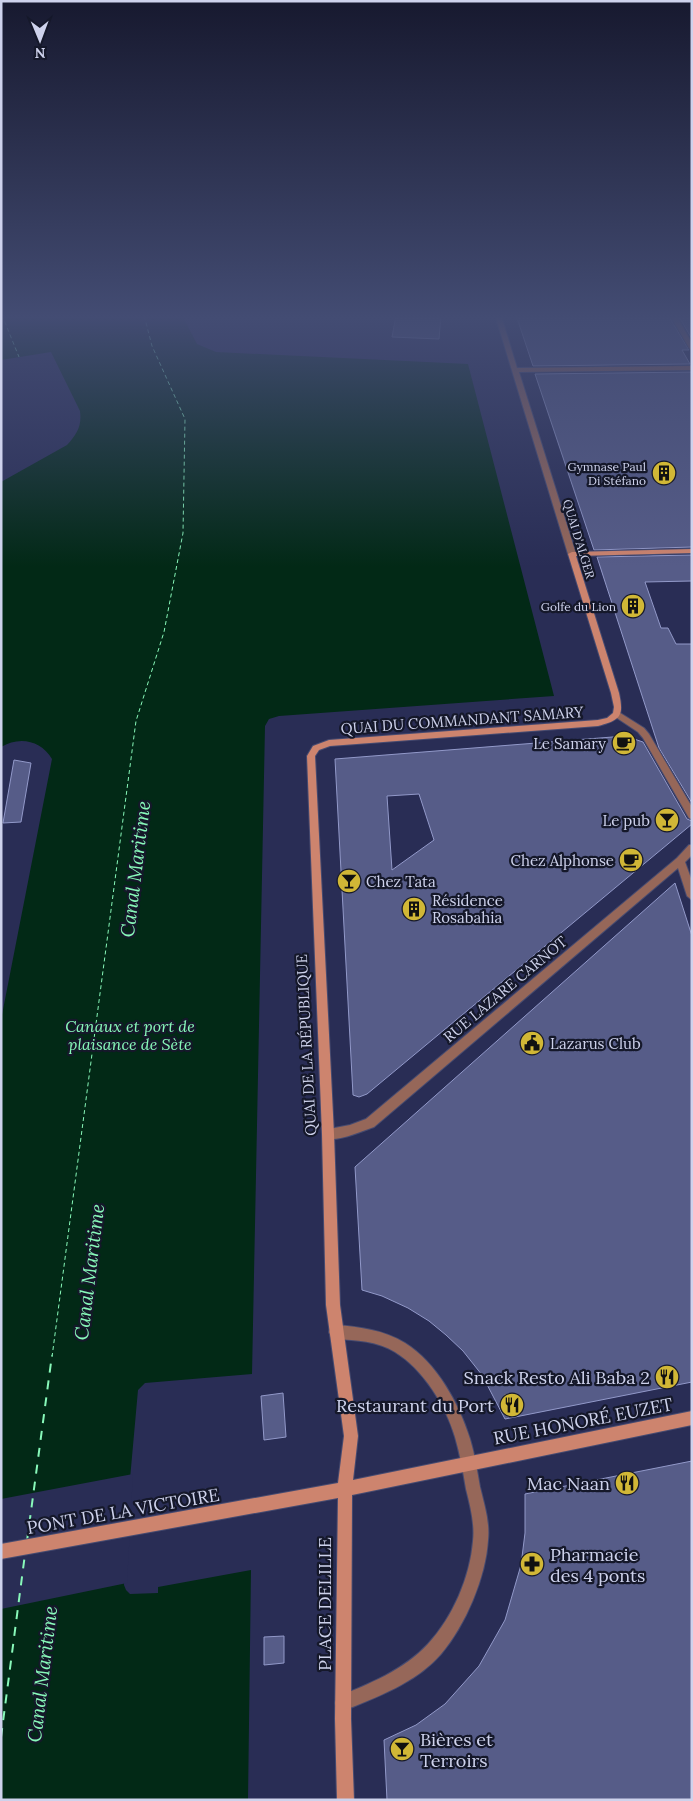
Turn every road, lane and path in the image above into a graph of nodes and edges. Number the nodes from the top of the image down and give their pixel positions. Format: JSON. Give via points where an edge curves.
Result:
{"nodes":[{"id":1,"x":524,"y":399,"type":"edge"},
{"id":2,"x":692,"y":551,"type":"edge"},
{"id":3,"x":572,"y":554,"type":"junction"},
{"id":4,"x":617,"y":714,"type":"junction"},
{"id":5,"x":310,"y":756,"type":"joint"},
{"id":6,"x":692,"y":816,"type":"edge"},
{"id":7,"x":692,"y":848,"type":"edge"},
{"id":8,"x":680,"y":861,"type":"junction"},
{"id":9,"x":692,"y":896,"type":"edge"},
{"id":10,"x":328,"y":1134,"type":"junction"},
{"id":11,"x":336,"y":1332,"type":"junction"},
{"id":12,"x":692,"y":1418,"type":"edge"},
{"id":13,"x":474,"y":1462,"type":"junction"},
{"id":14,"x":345,"y":1489,"type":"junction"},
{"id":15,"x":1,"y":1552,"type":"edge"},
{"id":16,"x":343,"y":1711,"type":"junction"},
{"id":17,"x":346,"y":1800,"type":"edge"}],
"edges":[{"from":1,"to":3,"type":"street","name":"QUAI D'ALGER"},
{"from":2,"to":3,"type":"main road"},
{"from":3,"to":4,"type":"main road","name":"QUAI D'ALGER","via":[[616,693]]},
{"from":4,"to":5,"type":"main road","name":"QUAI DU COMMANDANT SAMARY","via":[[598,723],[329,743],[316,748]]},
{"from":4,"to":6,"type":"street","via":[[646,736]]},
{"from":5,"to":10,"type":"main road","name":"QUAI DE LA RÉPUBLIQUE"},
{"from":7,"to":8,"type":"street","name":"RUE LAZARE CARNOT"},
{"from":8,"to":9,"type":"street"},
{"from":8,"to":10,"type":"street","name":"RUE LAZARE CARNOT","via":[[370,1123]]},
{"from":10,"to":11,"type":"main road","name":"QUAI DE LA RÉPUBLIQUE"},
{"from":11,"to":13,"type":"street","via":[[388,1341],[414,1357],[440,1390]]},
{"from":11,"to":14,"type":"main road","name":"PLACE DELILLE","via":[[351,1436]]},
{"from":12,"to":13,"type":"main road","name":"RUE HONORÉ EUZET"},
{"from":13,"to":14,"type":"main road"},
{"from":13,"to":16,"type":"street","via":[[481,1538],[476,1570],[460,1608],[442,1640],[414,1668]]},
{"from":14,"to":15,"type":"main road","name":"PONT DE LA VICTOIRE"},
{"from":14,"to":16,"type":"main road","name":"PLACE DELILLE"},
{"from":16,"to":17,"type":"main road"}]}
